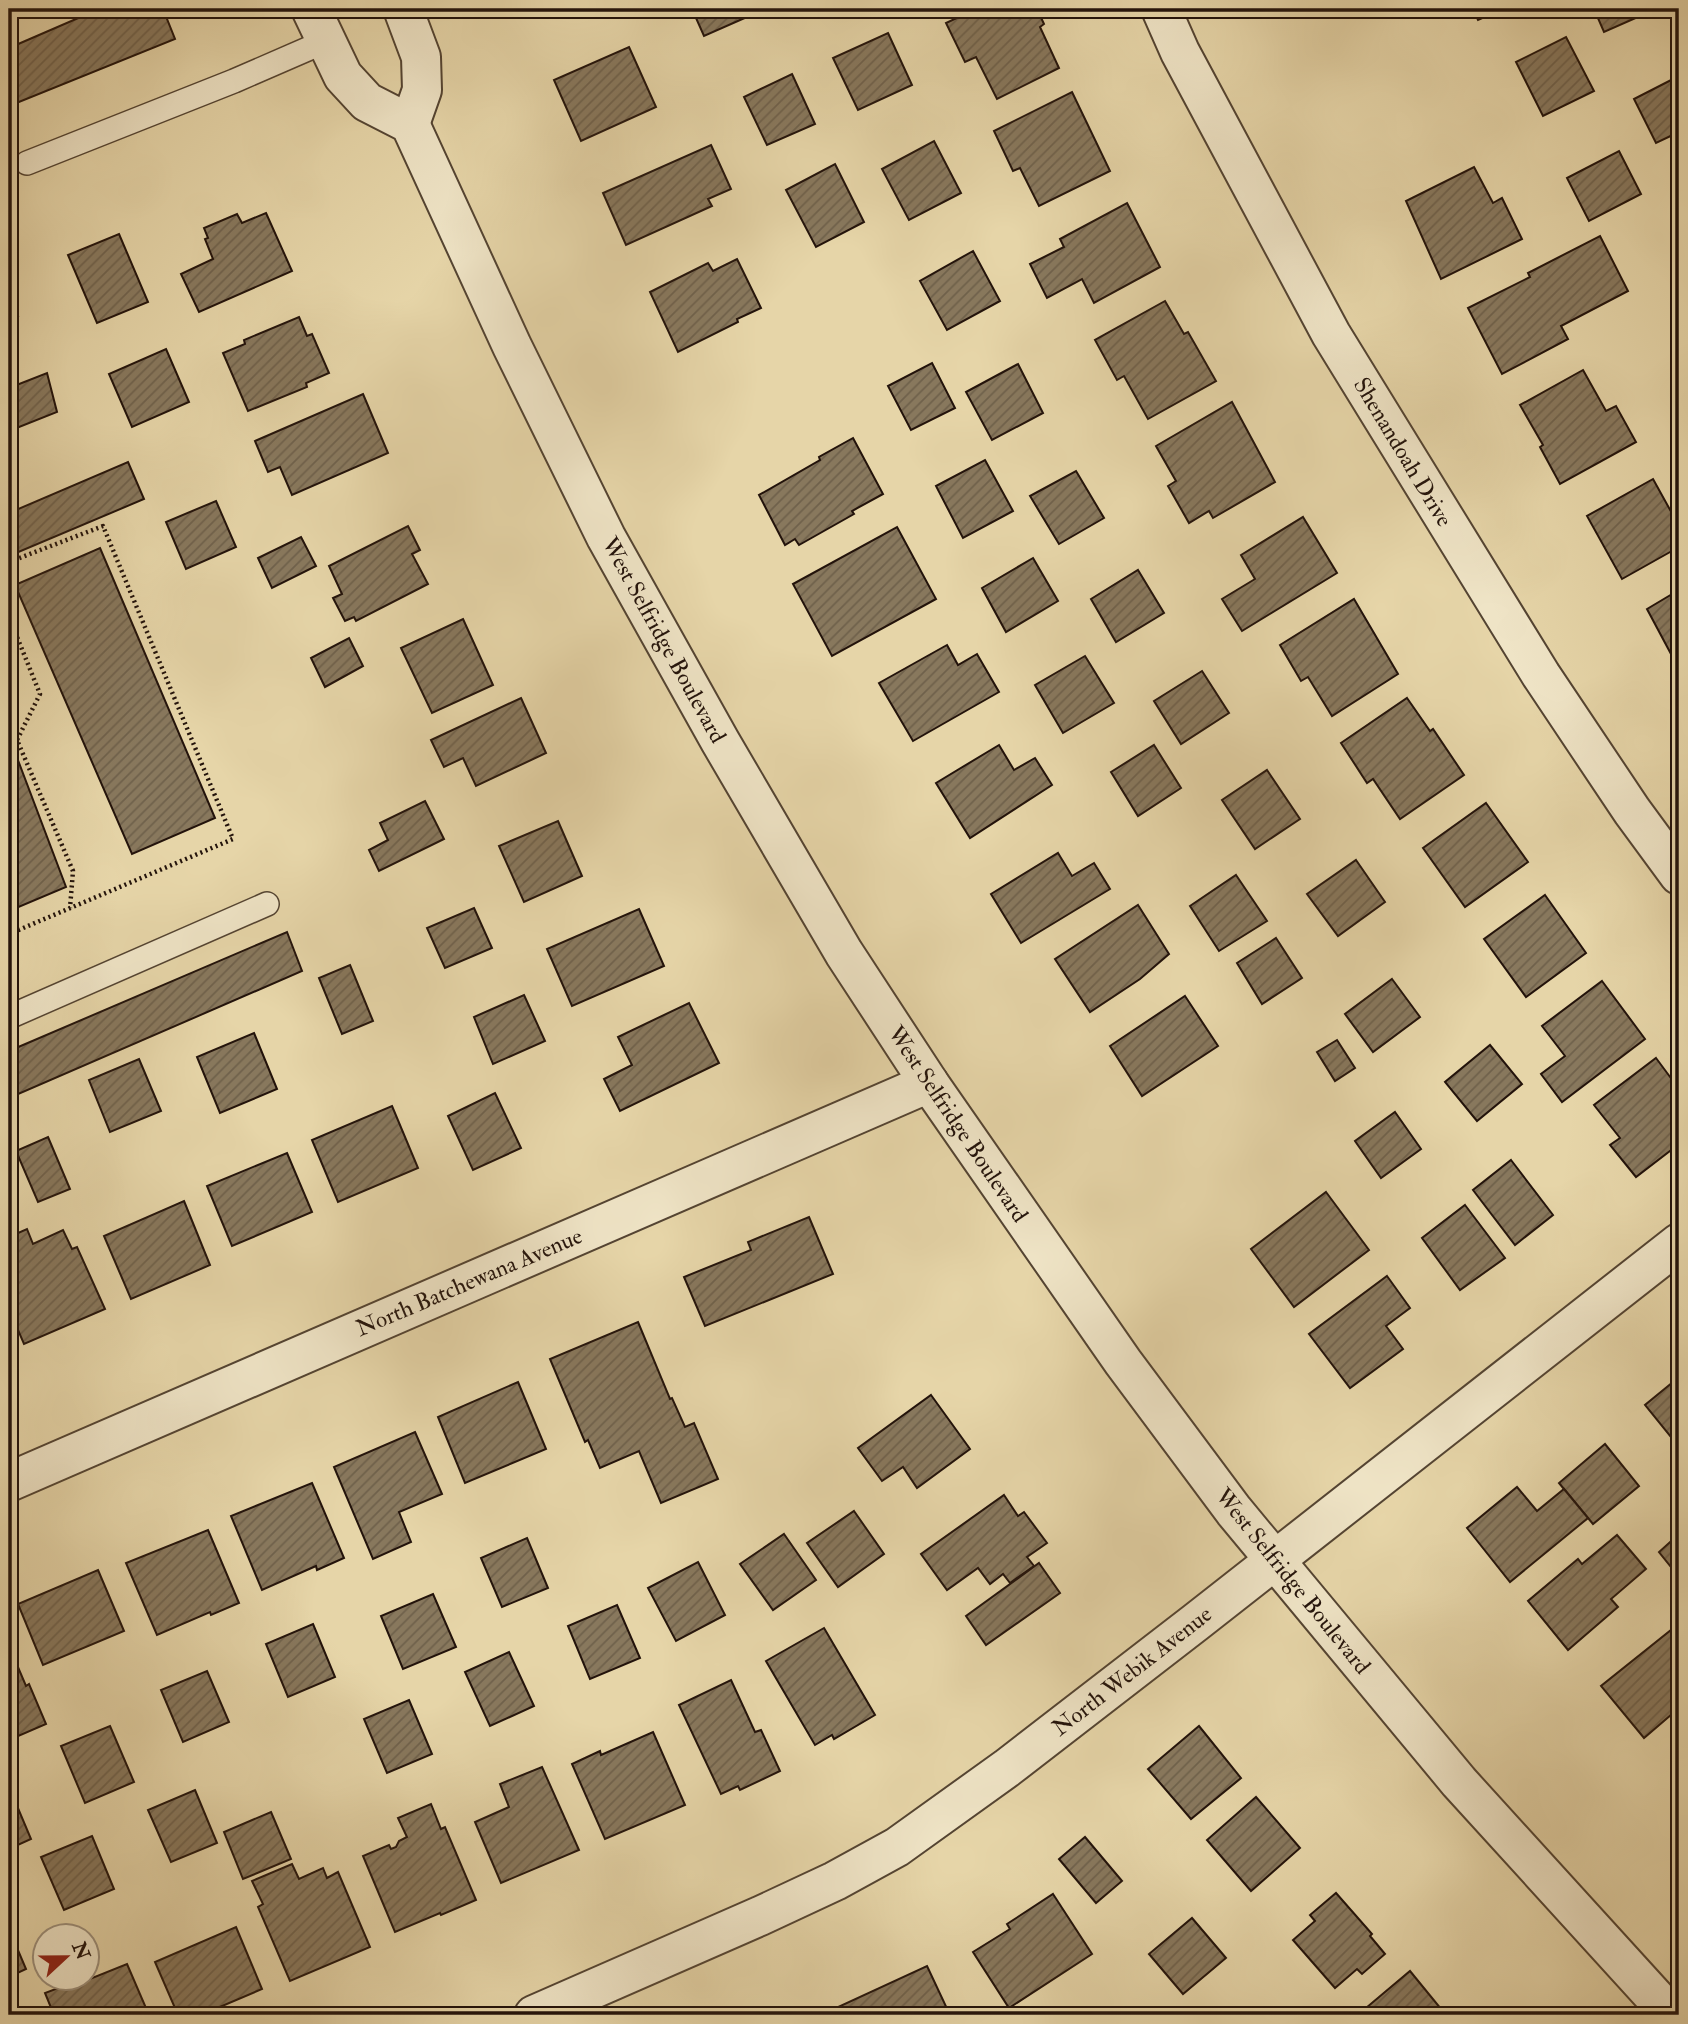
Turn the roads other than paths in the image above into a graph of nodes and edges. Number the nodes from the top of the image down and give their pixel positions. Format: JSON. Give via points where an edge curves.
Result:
{"nodes":[{"id":1,"x":403,"y":9,"type":"edge"},
{"id":2,"x":1161,"y":9,"type":"edge"},
{"id":3,"x":318,"y":25,"type":"edge"},
{"id":4,"x":410,"y":124,"type":"junction"},
{"id":5,"x":27,"y":163,"type":"dead end"},
{"id":6,"x":1679,"y":876,"type":"edge"},
{"id":7,"x":267,"y":904,"type":"dead end"},
{"id":8,"x":9,"y":1017,"type":"edge"},
{"id":9,"x":929,"y":1083,"type":"junction"},
{"id":10,"x":1679,"y":1243,"type":"edge"},
{"id":11,"x":9,"y":1482,"type":"edge"},
{"id":12,"x":1274,"y":1560,"type":"junction"},
{"id":13,"x":534,"y":2015,"type":"edge"},
{"id":14,"x":1671,"y":2015,"type":"edge"}],
"edges":[{"from":1,"to":4,"type":"street","via":[[421,57],[422,90]]},
{"from":2,"to":6,"type":"street","name":"Shenandoah Drive","via":[[1331,334],[1541,674]]},
{"from":3,"to":4,"type":"street","via":[[342,76],[368,102]]},
{"from":3,"to":5,"type":"lane","via":[[234,81]]},
{"from":4,"to":9,"type":"street","name":"West Selfridge Boulevard","via":[[607,537],[844,953]]},
{"from":7,"to":8,"type":"lane"},
{"from":9,"to":11,"type":"street","name":"North Batchewana Avenue"},
{"from":9,"to":12,"type":"street","name":"West Selfridge Boulevard","via":[[1123,1362]]},
{"from":10,"to":12,"type":"street","name":"North Webik Avenue"},
{"from":12,"to":13,"type":"street","name":"North Webik Avenue","via":[[1007,1768],[897,1847],[760,1916]]},
{"from":12,"to":14,"type":"street","name":"West Selfridge Boulevard","via":[[1460,1782]]}]}
